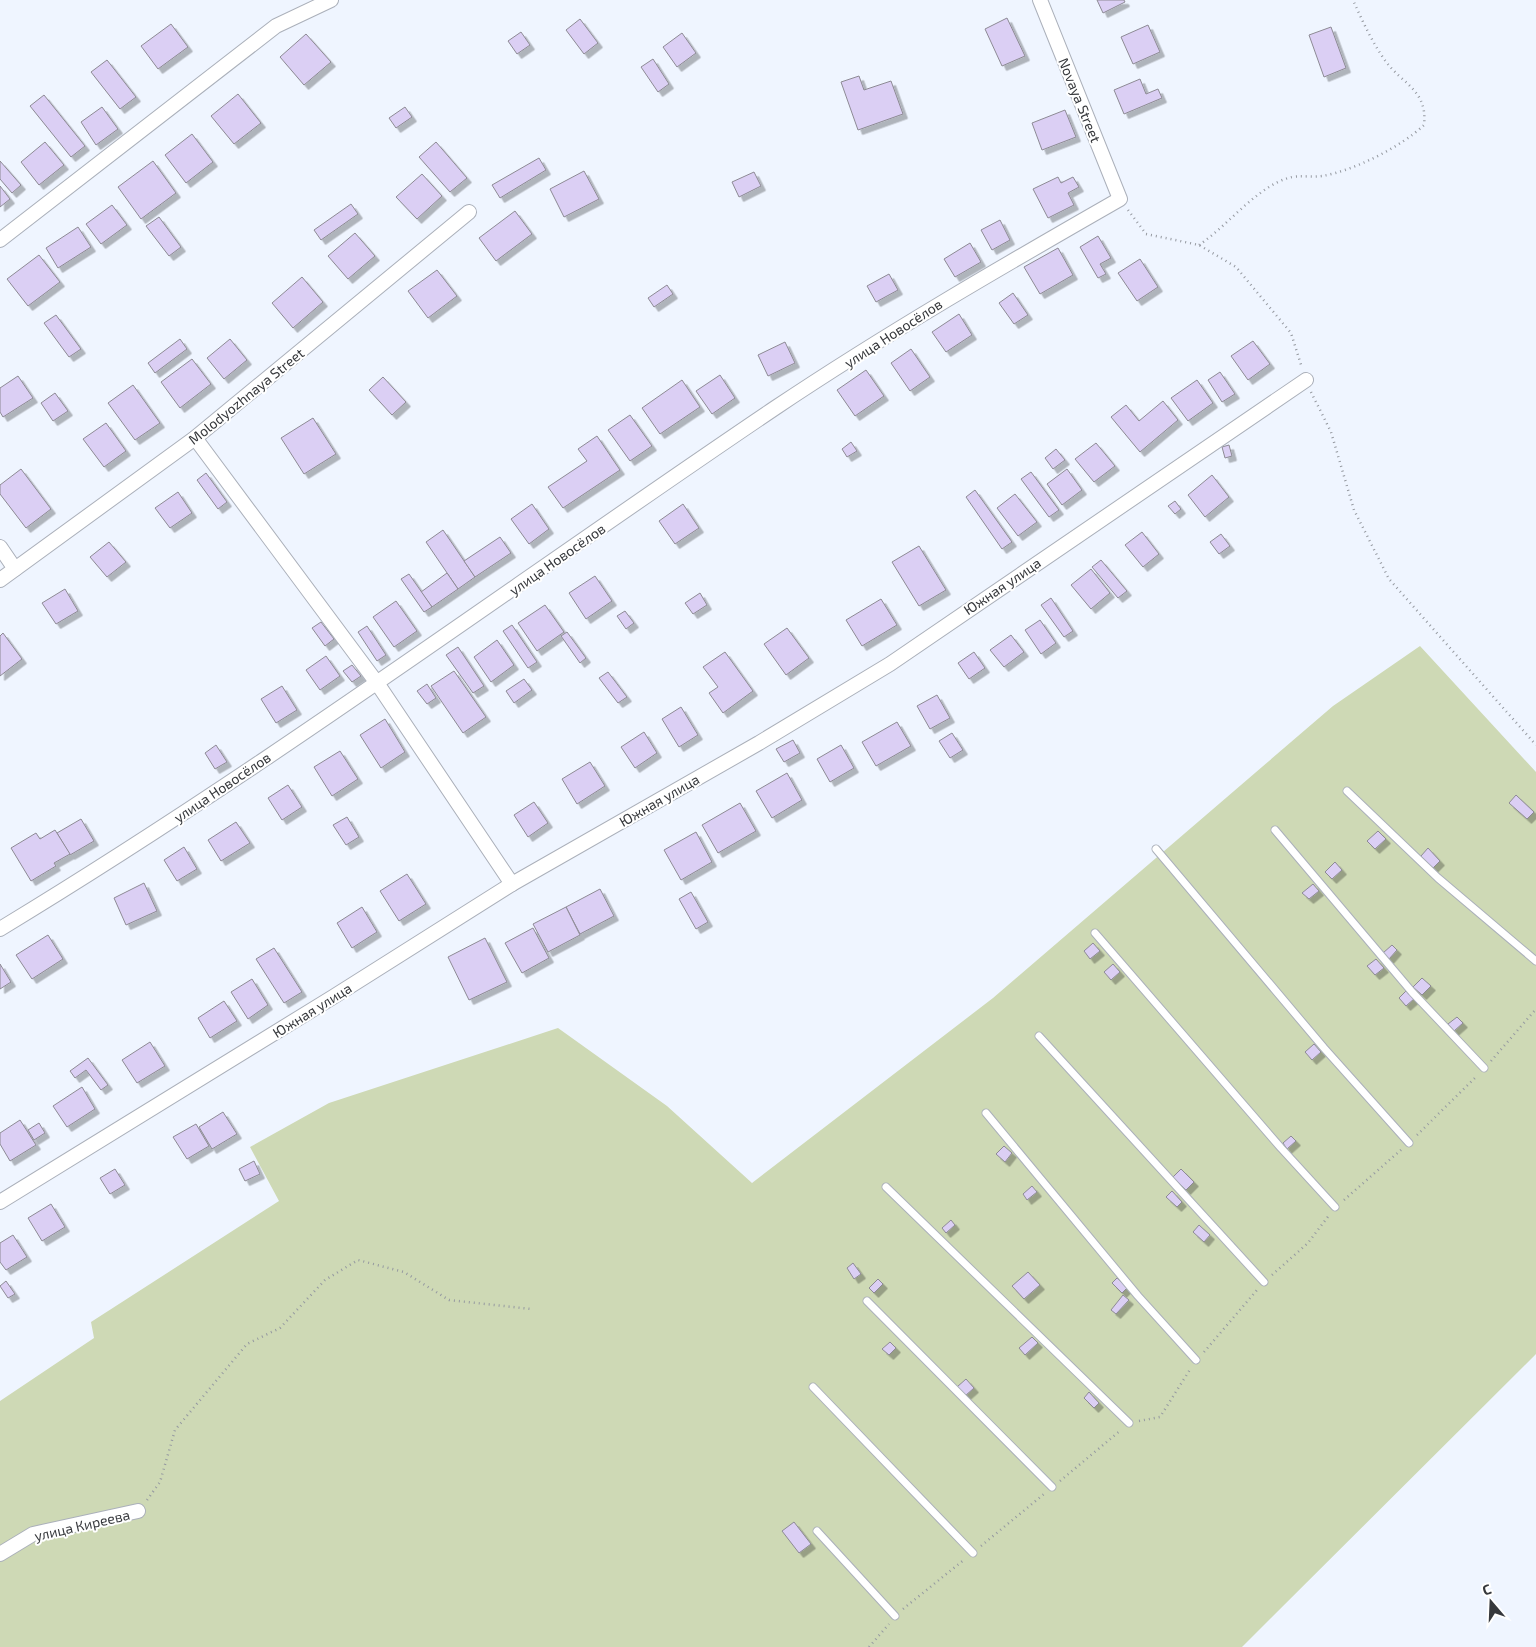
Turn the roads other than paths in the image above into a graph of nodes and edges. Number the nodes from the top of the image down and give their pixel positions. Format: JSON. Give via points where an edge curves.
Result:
{"nodes":[{"id":1,"x":331,"y":0,"type":"edge"},
{"id":2,"x":1040,"y":0,"type":"edge"},
{"id":3,"x":1120,"y":199,"type":"joint"},
{"id":4,"x":469,"y":212,"type":"dead end"},
{"id":5,"x":0,"y":240,"type":"edge"},
{"id":6,"x":1306,"y":380,"type":"road end"},
{"id":7,"x":195,"y":438,"type":"junction"},
{"id":8,"x":0,"y":547,"type":"edge"},
{"id":9,"x":15,"y":569,"type":"junction"},
{"id":10,"x":0,"y":580,"type":"edge"},
{"id":11,"x":377,"y":683,"type":"junction"},
{"id":12,"x":1347,"y":791,"type":"dead end"},
{"id":13,"x":1275,"y":830,"type":"dead end"},
{"id":14,"x":1156,"y":849,"type":"dead end"},
{"id":15,"x":512,"y":884,"type":"junction"},
{"id":16,"x":0,"y":929,"type":"edge"},
{"id":17,"x":1095,"y":933,"type":"dead end"},
{"id":18,"x":1536,"y":961,"type":"edge"},
{"id":19,"x":1038,"y":1036,"type":"dead end"},
{"id":20,"x":1484,"y":1068,"type":"road end"},
{"id":21,"x":986,"y":1113,"type":"dead end"},
{"id":22,"x":1409,"y":1143,"type":"road end"},
{"id":23,"x":886,"y":1187,"type":"dead end"},
{"id":24,"x":0,"y":1202,"type":"edge"},
{"id":25,"x":1335,"y":1207,"type":"road end"},
{"id":26,"x":1264,"y":1282,"type":"road end"},
{"id":27,"x":867,"y":1301,"type":"dead end"},
{"id":28,"x":1196,"y":1360,"type":"road end"},
{"id":29,"x":813,"y":1387,"type":"dead end"},
{"id":30,"x":1129,"y":1423,"type":"road end"},
{"id":31,"x":1052,"y":1487,"type":"road end"},
{"id":32,"x":138,"y":1511,"type":"road end"},
{"id":33,"x":817,"y":1531,"type":"dead end"},
{"id":34,"x":972,"y":1553,"type":"road end"},
{"id":35,"x":0,"y":1554,"type":"edge"},
{"id":36,"x":895,"y":1616,"type":"road end"}],
"edges":[{"from":1,"to":5,"type":"street","via":[[276,26]]},
{"from":2,"to":3,"type":"street","name":"Novaya Street"},
{"from":3,"to":11,"type":"street","name":"улица Новосёлов","via":[[944,300],[777,407]]},
{"from":4,"to":7,"type":"street","name":"Molodyozhnaya Street"},
{"from":6,"to":15,"type":"street","name":"Южная улица","via":[[890,664]]},
{"from":7,"to":9,"type":"street","name":"Molodyozhnaya Street"},
{"from":7,"to":11,"type":"street"},
{"from":8,"to":9,"type":"street"},
{"from":9,"to":10,"type":"street","name":"Molodyozhnaya Street"},
{"from":11,"to":15,"type":"street"},
{"from":11,"to":16,"type":"street","name":"улица Новосёлов","via":[[100,868]]},
{"from":12,"to":18,"type":"lane","via":[[1438,878]]},
{"from":13,"to":20,"type":"lane","via":[[1412,992]]},
{"from":14,"to":22,"type":"lane"},
{"from":15,"to":24,"type":"street","name":"Южная улица"},
{"from":17,"to":25,"type":"lane"},
{"from":19,"to":26,"type":"lane"},
{"from":21,"to":28,"type":"lane","via":[[1138,1296]]},
{"from":23,"to":30,"type":"lane"},
{"from":27,"to":31,"type":"lane"},
{"from":29,"to":34,"type":"lane"},
{"from":32,"to":35,"type":"street","name":"улица Киреева","via":[[33,1534]]},
{"from":33,"to":36,"type":"lane"}]}
